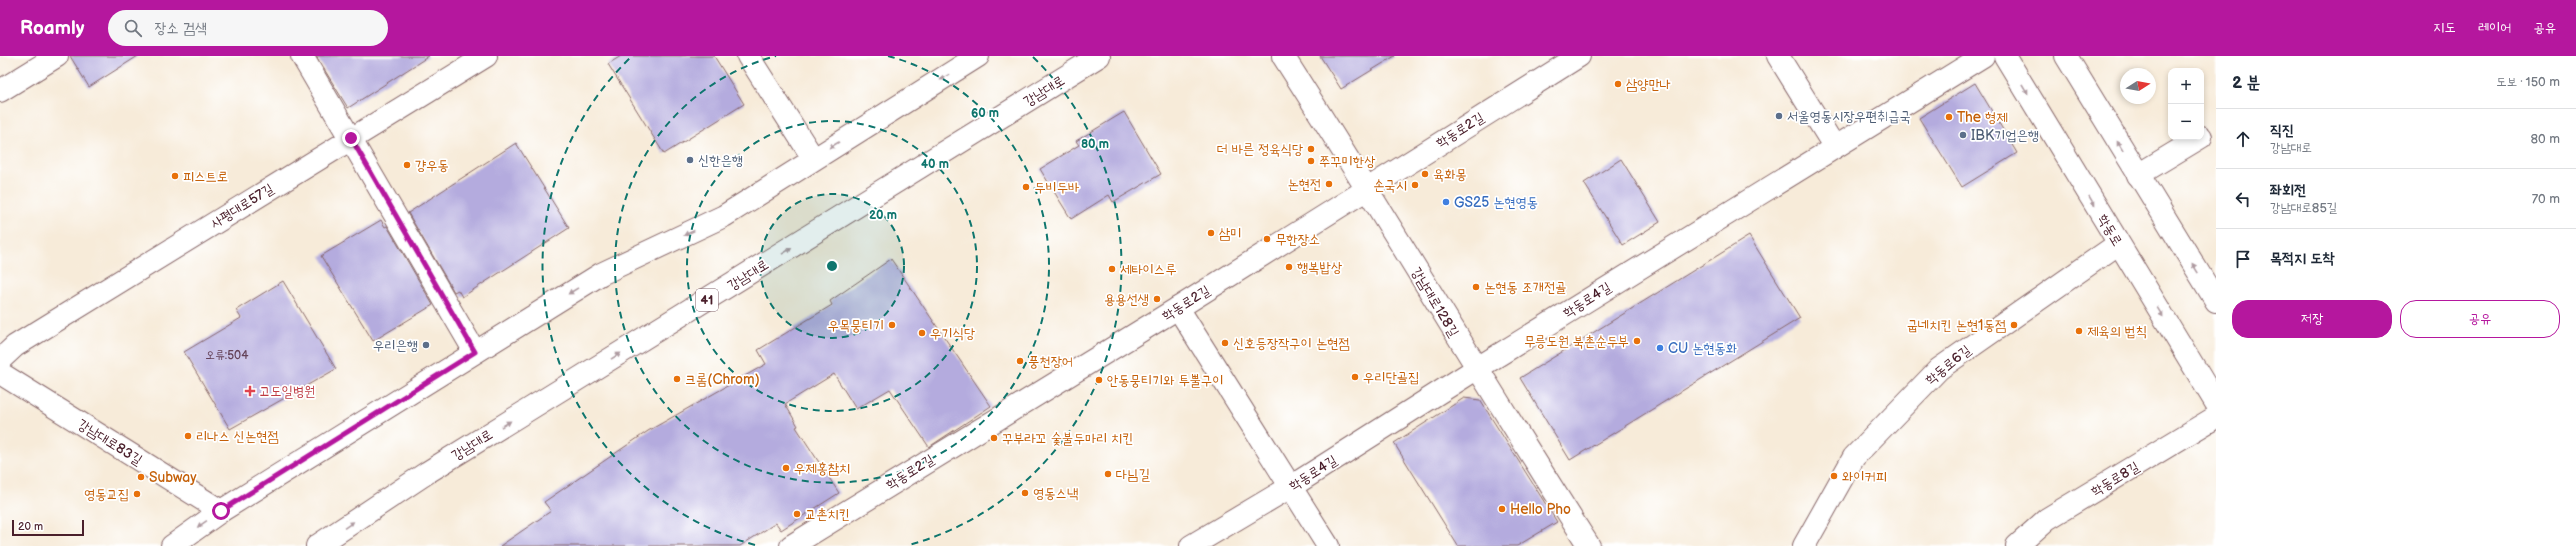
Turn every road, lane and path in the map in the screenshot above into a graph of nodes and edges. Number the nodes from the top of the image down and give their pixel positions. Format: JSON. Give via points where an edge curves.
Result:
{"nodes":[{"id":1,"x":57,"y":56,"type":"edge"},
{"id":2,"x":302,"y":56,"type":"edge"},
{"id":3,"x":486,"y":56,"type":"edge"},
{"id":4,"x":748,"y":56,"type":"edge"},
{"id":5,"x":978,"y":56,"type":"edge"},
{"id":6,"x":1099,"y":56,"type":"edge"},
{"id":7,"x":1283,"y":56,"type":"edge"},
{"id":8,"x":1578,"y":56,"type":"edge"},
{"id":9,"x":1778,"y":56,"type":"edge"},
{"id":10,"x":1984,"y":56,"type":"edge"},
{"id":11,"x":2005,"y":56,"type":"edge"},
{"id":12,"x":2066,"y":56,"type":"edge"},
{"id":13,"x":0,"y":91,"type":"edge"},
{"id":14,"x":2216,"y":128,"type":"edge"},
{"id":15,"x":2204,"y":135,"type":"edge"},
{"id":16,"x":351,"y":138,"type":"junction"},
{"id":17,"x":2196,"y":140,"type":"edge"},
{"id":18,"x":1834,"y":146,"type":"junction"},
{"id":19,"x":813,"y":158,"type":"junction"},
{"id":20,"x":2138,"y":175,"type":"junction"},
{"id":21,"x":1367,"y":189,"type":"junction"},
{"id":22,"x":2118,"y":244,"type":"junction"},
{"id":23,"x":2216,"y":302,"type":"edge"},
{"id":24,"x":1178,"y":308,"type":"junction"},
{"id":25,"x":475,"y":352,"type":"junction"},
{"id":26,"x":0,"y":360,"type":"edge"},
{"id":27,"x":1476,"y":369,"type":"junction"},
{"id":28,"x":0,"y":373,"type":"edge"},
{"id":29,"x":2216,"y":403,"type":"edge"},
{"id":30,"x":2216,"y":417,"type":"edge"},
{"id":31,"x":1292,"y":486,"type":"junction"},
{"id":32,"x":221,"y":511,"type":"junction"},
{"id":33,"x":328,"y":544,"type":"edge"},
{"id":34,"x":172,"y":546,"type":"edge"},
{"id":35,"x":791,"y":546,"type":"edge"},
{"id":36,"x":1190,"y":546,"type":"edge"},
{"id":37,"x":1328,"y":546,"type":"edge"},
{"id":38,"x":1589,"y":546,"type":"edge"},
{"id":39,"x":1804,"y":546,"type":"edge"},
{"id":40,"x":2017,"y":546,"type":"edge"}],
"edges":[{"from":1,"to":13,"type":"street"},
{"from":2,"to":16,"type":"street"},
{"from":3,"to":16,"type":"street","name":"사평대로57길"},
{"from":4,"to":19,"type":"street"},
{"from":5,"to":19,"type":"street","one_way":true},
{"from":33,"to":6,"type":"street","name":"강남대로","number":"41","one_way":true,"via":[[428,472]]},
{"from":7,"to":21,"type":"street","name":"강남대로128길"},
{"from":8,"to":21,"type":"street","name":"학동로2길"},
{"from":9,"to":18,"type":"street"},
{"from":10,"to":18,"type":"street","name":"학동로4길"},
{"from":11,"to":22,"type":"street","name":"학동로","one_way":true},
{"from":20,"to":12,"type":"street","one_way":true},
{"from":14,"to":15,"type":"street"},
{"from":16,"to":25,"type":"street"},
{"from":16,"to":26,"type":"street","name":"사평대로57길","via":[[15,346]]},
{"from":17,"to":20,"type":"street"},
{"from":18,"to":27,"type":"street","name":"학동로4길"},
{"from":19,"to":25,"type":"street","one_way":true,"via":[[724,216],[601,274]]},
{"from":23,"to":20,"type":"street","one_way":true},
{"from":21,"to":24,"type":"street","name":"학동로2길"},
{"from":21,"to":27,"type":"street","name":"강남대로128길"},
{"from":22,"to":29,"type":"street","name":"학동로","one_way":true},
{"from":22,"to":39,"type":"street","name":"학동로6길","via":[[1939,369],[1854,456]]},
{"from":24,"to":31,"type":"street"},
{"from":24,"to":35,"type":"street","name":"학동로2길"},
{"from":25,"to":32,"type":"street"},
{"from":27,"to":31,"type":"street","name":"학동로4길"},
{"from":27,"to":38,"type":"street","name":"강남대로128길"},
{"from":28,"to":32,"type":"street","name":"강남대로83길"},
{"from":30,"to":40,"type":"street","name":"학동로8길","via":[[2047,519]]},
{"from":31,"to":36,"type":"street","name":"학동로4길"},
{"from":31,"to":37,"type":"street"},
{"from":32,"to":34,"type":"street","one_way":true}]}
